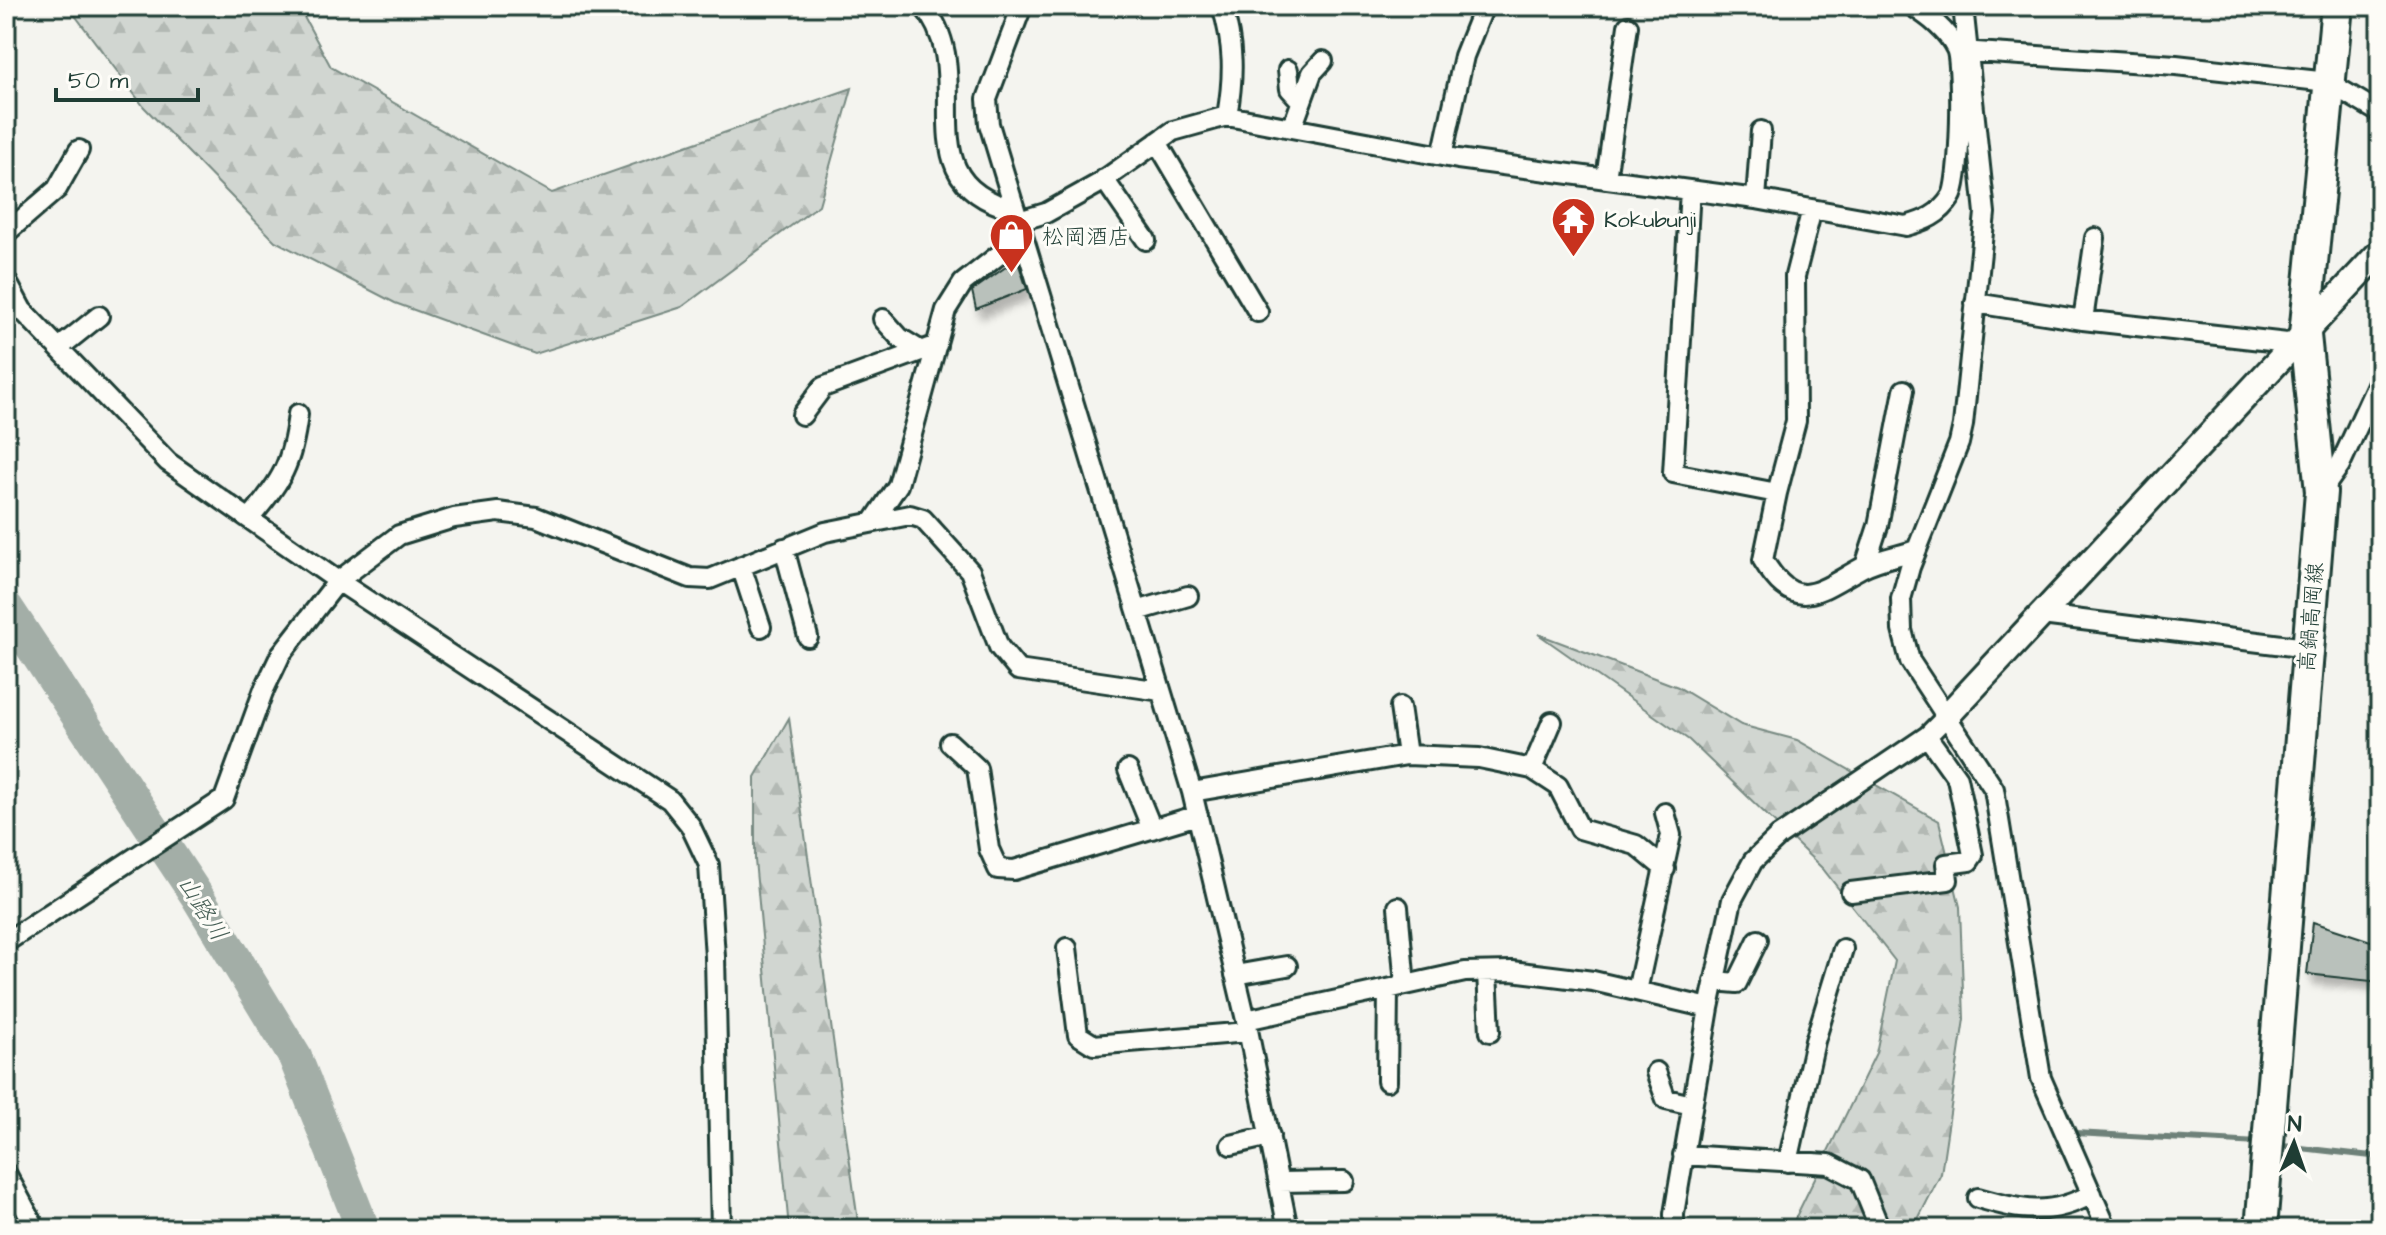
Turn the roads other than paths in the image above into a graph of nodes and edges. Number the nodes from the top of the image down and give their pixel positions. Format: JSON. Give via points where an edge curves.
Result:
{"nodes":[{"id":1,"x":923,"y":6,"type":"edge"},
{"id":2,"x":1022,"y":6,"type":"edge"},
{"id":3,"x":1222,"y":6,"type":"edge"},
{"id":4,"x":1484,"y":6,"type":"edge"},
{"id":5,"x":1912,"y":6,"type":"edge"},
{"id":6,"x":1963,"y":6,"type":"edge"},
{"id":7,"x":2337,"y":6,"type":"edge"},
{"id":8,"x":1628,"y":26,"type":"dead end"},
{"id":9,"x":1963,"y":50,"type":"junction"},
{"id":10,"x":1323,"y":61,"type":"dead end"},
{"id":11,"x":1288,"y":70,"type":"dead end"},
{"id":12,"x":2328,"y":82,"type":"junction"},
{"id":13,"x":1301,"y":101,"type":"junction"},
{"id":14,"x":2380,"y":113,"type":"edge"},
{"id":15,"x":1227,"y":116,"type":"junction"},
{"id":16,"x":1292,"y":128,"type":"junction"},
{"id":17,"x":1761,"y":131,"type":"dead end"},
{"id":18,"x":1157,"y":142,"type":"junction"},
{"id":19,"x":79,"y":150,"type":"dead end"},
{"id":20,"x":1442,"y":156,"type":"junction"},
{"id":21,"x":1104,"y":179,"type":"junction"},
{"id":22,"x":1606,"y":179,"type":"junction"},
{"id":23,"x":1690,"y":190,"type":"junction"},
{"id":24,"x":1756,"y":199,"type":"junction"},
{"id":25,"x":1812,"y":209,"type":"junction"},
{"id":26,"x":1019,"y":222,"type":"junction"},
{"id":27,"x":6,"y":233,"type":"edge"},
{"id":28,"x":2095,"y":238,"type":"dead end"},
{"id":29,"x":1146,"y":240,"type":"dead end"},
{"id":30,"x":2380,"y":252,"type":"edge"},
{"id":31,"x":6,"y":280,"type":"edge"},
{"id":32,"x":1975,"y":303,"type":"junction"},
{"id":33,"x":1258,"y":312,"type":"dead end"},
{"id":34,"x":99,"y":316,"type":"dead end"},
{"id":35,"x":883,"y":319,"type":"dead end"},
{"id":36,"x":2083,"y":320,"type":"junction"},
{"id":37,"x":2301,"y":339,"type":"junction"},
{"id":38,"x":59,"y":348,"type":"junction"},
{"id":39,"x":929,"y":348,"type":"junction"},
{"id":40,"x":2380,"y":378,"type":"edge"},
{"id":41,"x":1904,"y":390,"type":"dead end"},
{"id":42,"x":298,"y":414,"type":"dead end"},
{"id":43,"x":802,"y":415,"type":"dead end"},
{"id":44,"x":2321,"y":492,"type":"junction"},
{"id":45,"x":1777,"y":493,"type":"junction"},
{"id":46,"x":249,"y":519,"type":"junction"},
{"id":47,"x":873,"y":522,"type":"junction"},
{"id":48,"x":784,"y":548,"type":"junction"},
{"id":49,"x":1916,"y":550,"type":"junction"},
{"id":50,"x":741,"y":566,"type":"junction"},
{"id":51,"x":1865,"y":566,"type":"junction"},
{"id":52,"x":338,"y":581,"type":"junction"},
{"id":53,"x":1188,"y":596,"type":"dead end"},
{"id":54,"x":1137,"y":611,"type":"junction"},
{"id":55,"x":2042,"y":615,"type":"junction"},
{"id":56,"x":761,"y":627,"type":"dead end"},
{"id":57,"x":808,"y":637,"type":"dead end"},
{"id":58,"x":2307,"y":648,"type":"junction"},
{"id":59,"x":1161,"y":691,"type":"junction"},
{"id":60,"x":1400,"y":707,"type":"dead end"},
{"id":61,"x":1946,"y":717,"type":"junction"},
{"id":62,"x":1552,"y":722,"type":"dead end"},
{"id":63,"x":1927,"y":736,"type":"junction"},
{"id":64,"x":950,"y":743,"type":"dead end"},
{"id":65,"x":1407,"y":755,"type":"junction"},
{"id":66,"x":1532,"y":769,"type":"junction"},
{"id":67,"x":1128,"y":770,"type":"dead end"},
{"id":68,"x":1192,"y":792,"type":"junction"},
{"id":69,"x":1665,"y":813,"type":"dead end"},
{"id":70,"x":1198,"y":815,"type":"junction"},
{"id":71,"x":1152,"y":829,"type":"junction"},
{"id":72,"x":1665,"y":869,"type":"junction"},
{"id":73,"x":1851,"y":892,"type":"dead end"},
{"id":74,"x":1398,"y":907,"type":"dead end"},
{"id":75,"x":1758,"y":940,"type":"dead end"},
{"id":76,"x":6,"y":942,"type":"edge"},
{"id":77,"x":1067,"y":948,"type":"dead end"},
{"id":78,"x":1843,"y":949,"type":"dead end"},
{"id":79,"x":1287,"y":966,"type":"dead end"},
{"id":80,"x":1487,"y":972,"type":"junction"},
{"id":81,"x":1235,"y":975,"type":"junction"},
{"id":82,"x":1714,"y":981,"type":"junction"},
{"id":83,"x":1397,"y":987,"type":"junction"},
{"id":84,"x":1637,"y":991,"type":"junction"},
{"id":85,"x":1709,"y":1008,"type":"junction"},
{"id":86,"x":1247,"y":1026,"type":"junction"},
{"id":87,"x":1490,"y":1032,"type":"dead end"},
{"id":88,"x":1656,"y":1072,"type":"dead end"},
{"id":89,"x":1387,"y":1081,"type":"dead end"},
{"id":90,"x":1692,"y":1105,"type":"junction"},
{"id":91,"x":1270,"y":1136,"type":"junction"},
{"id":92,"x":1231,"y":1145,"type":"dead end"},
{"id":93,"x":1683,"y":1155,"type":"junction"},
{"id":94,"x":1788,"y":1162,"type":"junction"},
{"id":95,"x":6,"y":1173,"type":"edge"},
{"id":96,"x":1344,"y":1181,"type":"dead end"},
{"id":97,"x":1279,"y":1182,"type":"junction"},
{"id":98,"x":2092,"y":1194,"type":"junction"},
{"id":99,"x":1978,"y":1198,"type":"dead end"},
{"id":100,"x":2016,"y":1209,"type":"junction"},
{"id":101,"x":1670,"y":1224,"type":"edge"},
{"id":102,"x":36,"y":1229,"type":"edge"},
{"id":103,"x":721,"y":1229,"type":"edge"},
{"id":104,"x":1288,"y":1229,"type":"edge"},
{"id":105,"x":1880,"y":1229,"type":"edge"},
{"id":106,"x":2016,"y":1229,"type":"edge"},
{"id":107,"x":2107,"y":1229,"type":"edge"},
{"id":108,"x":2261,"y":1229,"type":"edge"}],
"edges":[{"from":1,"to":26,"type":"street","via":[[948,55],[946,134],[959,176],[977,197]]},
{"from":2,"to":26,"type":"street","via":[[987,99],[989,124]]},
{"from":3,"to":15,"type":"street","via":[[1235,74]]},
{"from":4,"to":20,"type":"street","via":[[1464,56]]},
{"from":5,"to":9,"type":"street"},
{"from":6,"to":9,"type":"street"},
{"from":7,"to":12,"type":"main road","name":"高鍋高岡線"},
{"from":8,"to":22,"type":"street"},
{"from":9,"to":12,"type":"street"},
{"from":9,"to":25,"type":"street","via":[[1953,196],[1929,220],[1906,226]]},
{"from":9,"to":32,"type":"street","via":[[1985,213]]},
{"from":10,"to":13,"type":"street"},
{"from":11,"to":13,"type":"street","via":[[1290,89]]},
{"from":12,"to":14,"type":"street"},
{"from":12,"to":37,"type":"main road","name":"高鍋高岡線"},
{"from":13,"to":16,"type":"street"},
{"from":15,"to":16,"type":"street"},
{"from":15,"to":18,"type":"street","via":[[1173,131]]},
{"from":16,"to":20,"type":"street"},
{"from":17,"to":24,"type":"street"},
{"from":18,"to":21,"type":"street"},
{"from":18,"to":33,"type":"street"},
{"from":19,"to":27,"type":"street","via":[[57,189]]},
{"from":20,"to":22,"type":"street"},
{"from":21,"to":26,"type":"street","via":[[1046,213]]},
{"from":21,"to":29,"type":"street"},
{"from":22,"to":23,"type":"street"},
{"from":23,"to":24,"type":"street"},
{"from":23,"to":45,"type":"street","via":[[1673,473]]},
{"from":24,"to":25,"type":"street"},
{"from":25,"to":45,"type":"street","via":[[1795,276],[1796,421]]},
{"from":26,"to":39,"type":"street","via":[[963,283]]},
{"from":26,"to":54,"type":"street"},
{"from":28,"to":36,"type":"street"},
{"from":30,"to":37,"type":"street"},
{"from":31,"to":38,"type":"street","via":[[22,310]]},
{"from":32,"to":36,"type":"street"},
{"from":32,"to":49,"type":"street","via":[[1959,443]]},
{"from":34,"to":38,"type":"street"},
{"from":35,"to":39,"type":"street","via":[[900,338]]},
{"from":36,"to":37,"type":"street"},
{"from":37,"to":44,"type":"main road","name":"高鍋高岡線"},
{"from":37,"to":55,"type":"street"},
{"from":38,"to":46,"type":"street","via":[[168,462]]},
{"from":39,"to":43,"type":"street","via":[[823,387]]},
{"from":39,"to":47,"type":"street","via":[[898,485]]},
{"from":40,"to":44,"type":"street","via":[[2340,465]]},
{"from":41,"to":51,"type":"street","via":[[1878,526]]},
{"from":42,"to":46,"type":"street","via":[[294,452],[281,483]]},
{"from":44,"to":58,"type":"main road","name":"高鍋高岡線"},
{"from":45,"to":51,"type":"street","via":[[1763,560],[1777,583],[1794,594],[1820,593]]},
{"from":46,"to":52,"type":"street"},
{"from":47,"to":48,"type":"street"},
{"from":47,"to":59,"type":"street","via":[[910,515],[923,519],[970,571],[999,647],[1018,670]]},
{"from":48,"to":50,"type":"street"},
{"from":48,"to":57,"type":"street"},
{"from":49,"to":51,"type":"street"},
{"from":49,"to":61,"type":"street","via":[[1901,599],[1902,630],[1910,661]]},
{"from":50,"to":52,"type":"street","via":[[710,579],[690,578],[536,517],[498,512],[454,518],[399,535]]},
{"from":50,"to":56,"type":"street"},
{"from":52,"to":76,"type":"street","via":[[281,654],[224,799]]},
{"from":52,"to":103,"type":"street","via":[[670,800],[690,825],[709,865]]},
{"from":53,"to":54,"type":"street"},
{"from":54,"to":59,"type":"street"},
{"from":55,"to":58,"type":"street"},
{"from":55,"to":61,"type":"street"},
{"from":58,"to":108,"type":"main road","name":"高鍋高岡線"},
{"from":59,"to":68,"type":"street"},
{"from":60,"to":65,"type":"street"},
{"from":61,"to":63,"type":"street"},
{"from":61,"to":98,"type":"street","via":[[1994,789],[2041,1078]]},
{"from":62,"to":66,"type":"street"},
{"from":63,"to":73,"type":"street","via":[[1957,778],[1973,855],[1969,861],[1946,864],[1948,880]]},
{"from":63,"to":82,"type":"street","via":[[1779,836],[1753,861],[1732,900]]},
{"from":64,"to":71,"type":"street","via":[[977,768],[989,849],[998,869],[1014,870]]},
{"from":65,"to":66,"type":"street","via":[[1479,758]]},
{"from":65,"to":68,"type":"street"},
{"from":66,"to":72,"type":"street","via":[[1558,786],[1580,829],[1636,845]]},
{"from":67,"to":71,"type":"street"},
{"from":68,"to":70,"type":"street"},
{"from":69,"to":72,"type":"street","via":[[1671,835]]},
{"from":70,"to":71,"type":"street"},
{"from":70,"to":81,"type":"street"},
{"from":72,"to":84,"type":"street"},
{"from":74,"to":83,"type":"street"},
{"from":75,"to":82,"type":"street","via":[[1737,983]]},
{"from":77,"to":86,"type":"street","via":[[1078,1035],[1094,1045]]},
{"from":78,"to":94,"type":"street","via":[[1815,1041]]},
{"from":79,"to":81,"type":"street"},
{"from":80,"to":83,"type":"street"},
{"from":80,"to":84,"type":"street","via":[[1593,981]]},
{"from":80,"to":87,"type":"street"},
{"from":81,"to":86,"type":"street"},
{"from":82,"to":85,"type":"street"},
{"from":83,"to":86,"type":"street"},
{"from":83,"to":89,"type":"street"},
{"from":84,"to":85,"type":"street"},
{"from":85,"to":90,"type":"street"},
{"from":86,"to":91,"type":"street"},
{"from":88,"to":90,"type":"street","via":[[1666,1099]]},
{"from":90,"to":93,"type":"street"},
{"from":91,"to":92,"type":"street"},
{"from":91,"to":97,"type":"street"},
{"from":93,"to":94,"type":"street"},
{"from":93,"to":101,"type":"street"},
{"from":94,"to":105,"type":"street","via":[[1829,1164],[1860,1180]]},
{"from":95,"to":102,"type":"street"},
{"from":96,"to":97,"type":"street"},
{"from":97,"to":104,"type":"street"},
{"from":98,"to":100,"type":"street","via":[[2049,1211]]},
{"from":98,"to":107,"type":"street"},
{"from":99,"to":100,"type":"street"},
{"from":100,"to":106,"type":"street"}]}
